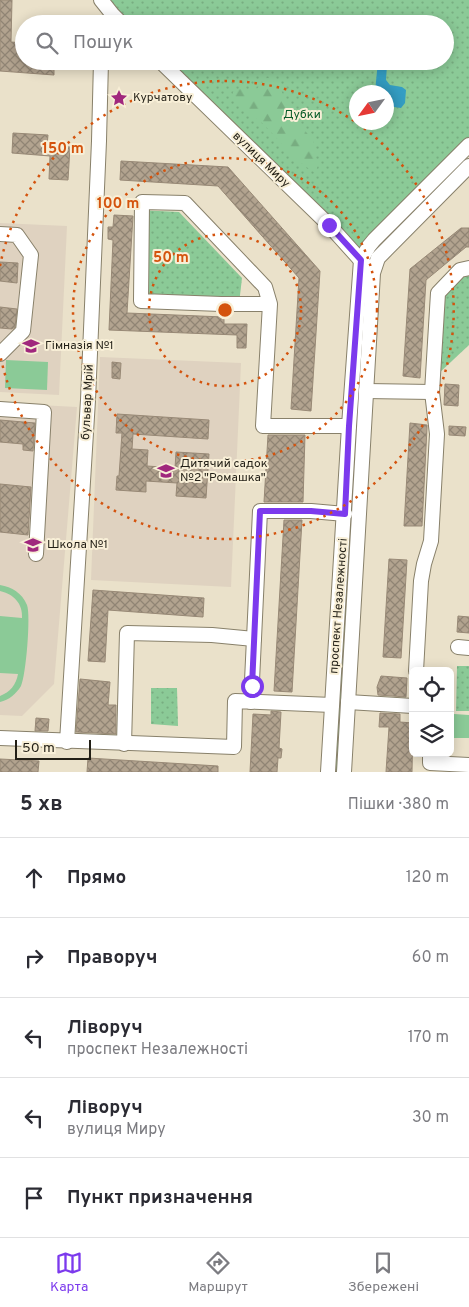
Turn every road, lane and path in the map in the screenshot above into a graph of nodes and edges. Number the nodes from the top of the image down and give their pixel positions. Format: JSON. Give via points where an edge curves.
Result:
{"nodes":[{"id":1,"x":101,"y":0,"type":"edge"},
{"id":2,"x":110,"y":15,"type":"edge"},
{"id":3,"x":101,"y":70,"type":"edge"},
{"id":4,"x":169,"y":70,"type":"edge"},
{"id":5,"x":469,"y":145,"type":"edge"},
{"id":6,"x":467,"y":172,"type":"edge"},
{"id":7,"x":0,"y":234,"type":"edge"},
{"id":8,"x":361,"y":260,"type":"junction"},
{"id":9,"x":469,"y":268,"type":"edge"},
{"id":10,"x":372,"y":273,"type":"junction"},
{"id":11,"x":270,"y":304,"type":"junction"},
{"id":12,"x":0,"y":354,"type":"edge"},
{"id":13,"x":366,"y":391,"type":"junction"},
{"id":14,"x":432,"y":392,"type":"junction"},
{"id":15,"x":0,"y":409,"type":"edge"},
{"id":16,"x":349,"y":426,"type":"junction"},
{"id":17,"x":345,"y":514,"type":"junction"},
{"id":18,"x":36,"y":554,"type":"dead end"},
{"id":19,"x":254,"y":639,"type":"junction"},
{"id":20,"x":416,"y":667,"type":"edge"},
{"id":21,"x":251,"y":702,"type":"junction"},
{"id":22,"x":348,"y":702,"type":"junction"},
{"id":23,"x":332,"y":705,"type":"junction"},
{"id":24,"x":409,"y":705,"type":"edge"},
{"id":25,"x":0,"y":738,"type":"edge"},
{"id":26,"x":67,"y":742,"type":"junction"},
{"id":27,"x":124,"y":744,"type":"junction"},
{"id":28,"x":430,"y":757,"type":"edge"},
{"id":29,"x":469,"y":764,"type":"edge"},
{"id":30,"x":328,"y":772,"type":"edge"},
{"id":31,"x":344,"y":772,"type":"edge"}],
"edges":[{"from":1,"to":2,"type":"street"},
{"from":3,"to":26,"type":"street","name":"бульвар Мрій","via":[[88,400]]},
{"from":4,"to":8,"type":"street","name":"вулиця Миру"},
{"from":5,"to":8,"type":"street","via":[[374,240]]},
{"from":6,"to":10,"type":"street","via":[[378,258]]},
{"from":7,"to":12,"type":"street","via":[[17,235],[31,255],[23,331]]},
{"from":8,"to":10,"type":"street","name":"вулиця Миру"},
{"from":8,"to":16,"type":"street","name":"проспект Незалежності"},
{"from":9,"to":14,"type":"street","via":[[460,270],[438,293]]},
{"from":10,"to":13,"type":"street","name":"проспект Незалежності"},
{"from":11,"to":11,"type":"street","via":[[264,287],[185,203],[142,202],[142,301]]},
{"from":11,"to":16,"type":"street","via":[[263,426]]},
{"from":13,"to":14,"type":"street"},
{"from":13,"to":22,"type":"street","name":"проспект Незалежності"},
{"from":14,"to":20,"type":"street","via":[[437,434],[431,541],[421,581]]},
{"from":15,"to":18,"type":"street","via":[[44,412]]},
{"from":16,"to":17,"type":"street","name":"проспект Незалежності"},
{"from":17,"to":19,"type":"street","via":[[260,511]]},
{"from":17,"to":23,"type":"street","name":"проспект Незалежності"},
{"from":19,"to":21,"type":"street"},
{"from":19,"to":27,"type":"street","via":[[127,633]]},
{"from":21,"to":23,"type":"street"},
{"from":21,"to":27,"type":"street","via":[[235,701],[234,747]]},
{"from":22,"to":24,"type":"street"},
{"from":22,"to":31,"type":"street","name":"проспект Незалежності"},
{"from":23,"to":30,"type":"street","name":"проспект Незалежності"},
{"from":25,"to":26,"type":"street"},
{"from":26,"to":27,"type":"street"},
{"from":28,"to":29,"type":"street","via":[[430,764]]}]}
